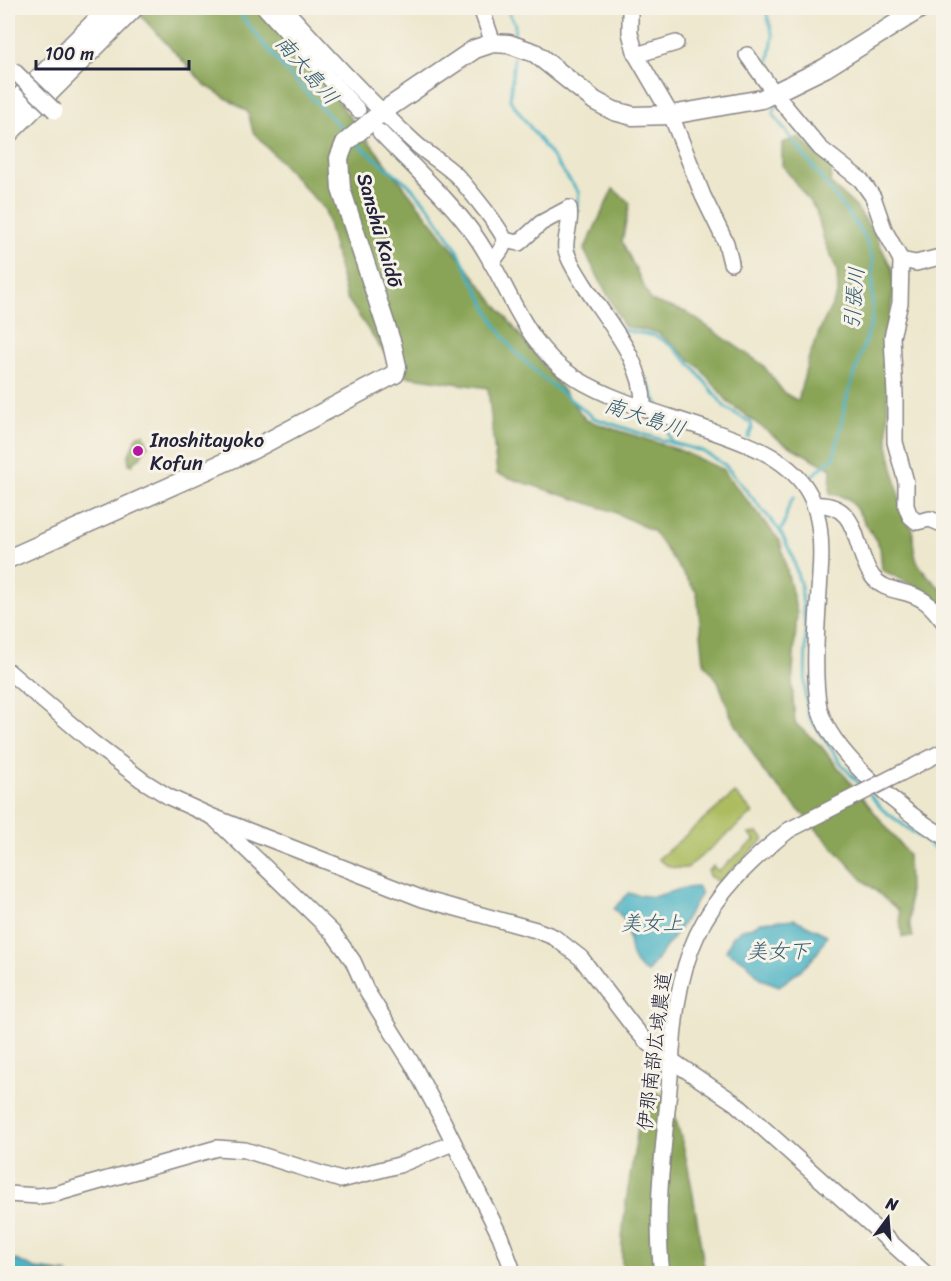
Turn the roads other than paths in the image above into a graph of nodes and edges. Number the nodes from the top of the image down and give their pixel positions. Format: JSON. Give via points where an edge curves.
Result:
{"nodes":[{"id":1,"x":111,"y":8,"type":"edge"},
{"id":2,"x":132,"y":8,"type":"edge"},
{"id":3,"x":265,"y":8,"type":"edge"},
{"id":4,"x":284,"y":8,"type":"edge"},
{"id":5,"x":482,"y":8,"type":"edge"},
{"id":6,"x":635,"y":8,"type":"edge"},
{"id":7,"x":921,"y":8,"type":"edge"},
{"id":8,"x":493,"y":43,"type":"junction"},
{"id":9,"x":676,"y":43,"type":"dead end"},
{"id":10,"x":636,"y":55,"type":"junction"},
{"id":11,"x":747,"y":55,"type":"dead end"},
{"id":12,"x":10,"y":67,"type":"edge"},
{"id":13,"x":775,"y":94,"type":"junction"},
{"id":14,"x":8,"y":111,"type":"edge"},
{"id":15,"x":55,"y":111,"type":"dead end"},
{"id":16,"x":358,"y":111,"type":"dead end"},
{"id":17,"x":382,"y":112,"type":"junction"},
{"id":18,"x":671,"y":115,"type":"junction"},
{"id":19,"x":8,"y":132,"type":"edge"},
{"id":20,"x":380,"y":132,"type":"dead end"},
{"id":21,"x":504,"y":240,"type":"junction"},
{"id":22,"x":944,"y":256,"type":"edge"},
{"id":23,"x":901,"y":260,"type":"junction"},
{"id":24,"x":491,"y":263,"type":"junction"},
{"id":25,"x":731,"y":263,"type":"dead end"},
{"id":26,"x":644,"y":407,"type":"junction"},
{"id":27,"x":814,"y":504,"type":"junction"},
{"id":28,"x":944,"y":525,"type":"edge"},
{"id":29,"x":8,"y":559,"type":"edge"},
{"id":30,"x":944,"y":622,"type":"edge"},
{"id":31,"x":8,"y":671,"type":"edge"},
{"id":32,"x":944,"y":751,"type":"edge"},
{"id":33,"x":213,"y":817,"type":"junction"},
{"id":34,"x":944,"y":836,"type":"edge"},
{"id":35,"x":671,"y":1060,"type":"junction"},
{"id":36,"x":453,"y":1143,"type":"junction"},
{"id":37,"x":8,"y":1194,"type":"edge"},
{"id":38,"x":514,"y":1274,"type":"edge"},
{"id":39,"x":662,"y":1274,"type":"edge"},
{"id":40,"x":926,"y":1274,"type":"edge"}],
"edges":[{"from":1,"to":14,"type":"highway"},
{"from":2,"to":19,"type":"highway"},
{"from":3,"to":16,"type":"street"},
{"from":4,"to":17,"type":"street"},
{"from":5,"to":8,"type":"street"},
{"from":6,"to":10,"type":"street","via":[[630,33]]},
{"from":7,"to":13,"type":"main road"},
{"from":8,"to":17,"type":"main road","name":"Sanshū Kaidō","via":[[475,49]]},
{"from":8,"to":18,"type":"main road","via":[[535,53],[614,111],[633,116]]},
{"from":9,"to":10,"type":"street"},
{"from":10,"to":18,"type":"street"},
{"from":11,"to":13,"type":"street"},
{"from":12,"to":15,"type":"street","bridge":true},
{"from":13,"to":18,"type":"main road"},
{"from":13,"to":23,"type":"street","via":[[820,148],[861,180],[873,197]]},
{"from":17,"to":21,"type":"street","via":[[456,175],[502,231]]},
{"from":17,"to":29,"type":"main road","name":"Sanshū Kaidō","via":[[345,143],[339,158],[341,189],[392,344],[395,374],[252,450]]},
{"from":18,"to":25,"type":"street"},
{"from":20,"to":24,"type":"street","via":[[459,215]]},
{"from":21,"to":24,"type":"street"},
{"from":21,"to":26,"type":"street","via":[[519,243],[541,223],[569,208],[566,248],[573,267],[622,341],[644,390]]},
{"from":22,"to":23,"type":"street","via":[[916,263]]},
{"from":23,"to":28,"type":"street","via":[[900,303],[892,337],[895,442],[910,516],[917,522],[930,519]]},
{"from":24,"to":26,"type":"street","via":[[526,326],[553,360],[587,384]]},
{"from":26,"to":27,"type":"street","via":[[768,454],[800,479]]},
{"from":27,"to":30,"type":"street","via":[[838,509],[849,517],[871,575],[880,586],[925,600]]},
{"from":27,"to":34,"type":"street","via":[[821,556],[817,691],[824,722],[866,775]]},
{"from":31,"to":33,"type":"street","via":[[142,780]]},
{"from":32,"to":35,"type":"street","name":"伊那南部広域農道","bridge":true,"via":[[789,830],[723,892],[700,928],[686,961]]},
{"from":33,"to":35,"type":"street","via":[[423,899],[554,937],[581,958],[646,1041]]},
{"from":33,"to":36,"type":"street","via":[[333,933],[412,1065]]},
{"from":35,"to":39,"type":"street","name":"伊那南部広域農道","via":[[658,1226]]},
{"from":35,"to":40,"type":"street","via":[[735,1103]]},
{"from":36,"to":37,"type":"street","via":[[399,1165],[341,1180],[245,1150],[217,1148],[55,1194]]},
{"from":36,"to":38,"type":"street","via":[[500,1236]]}]}
